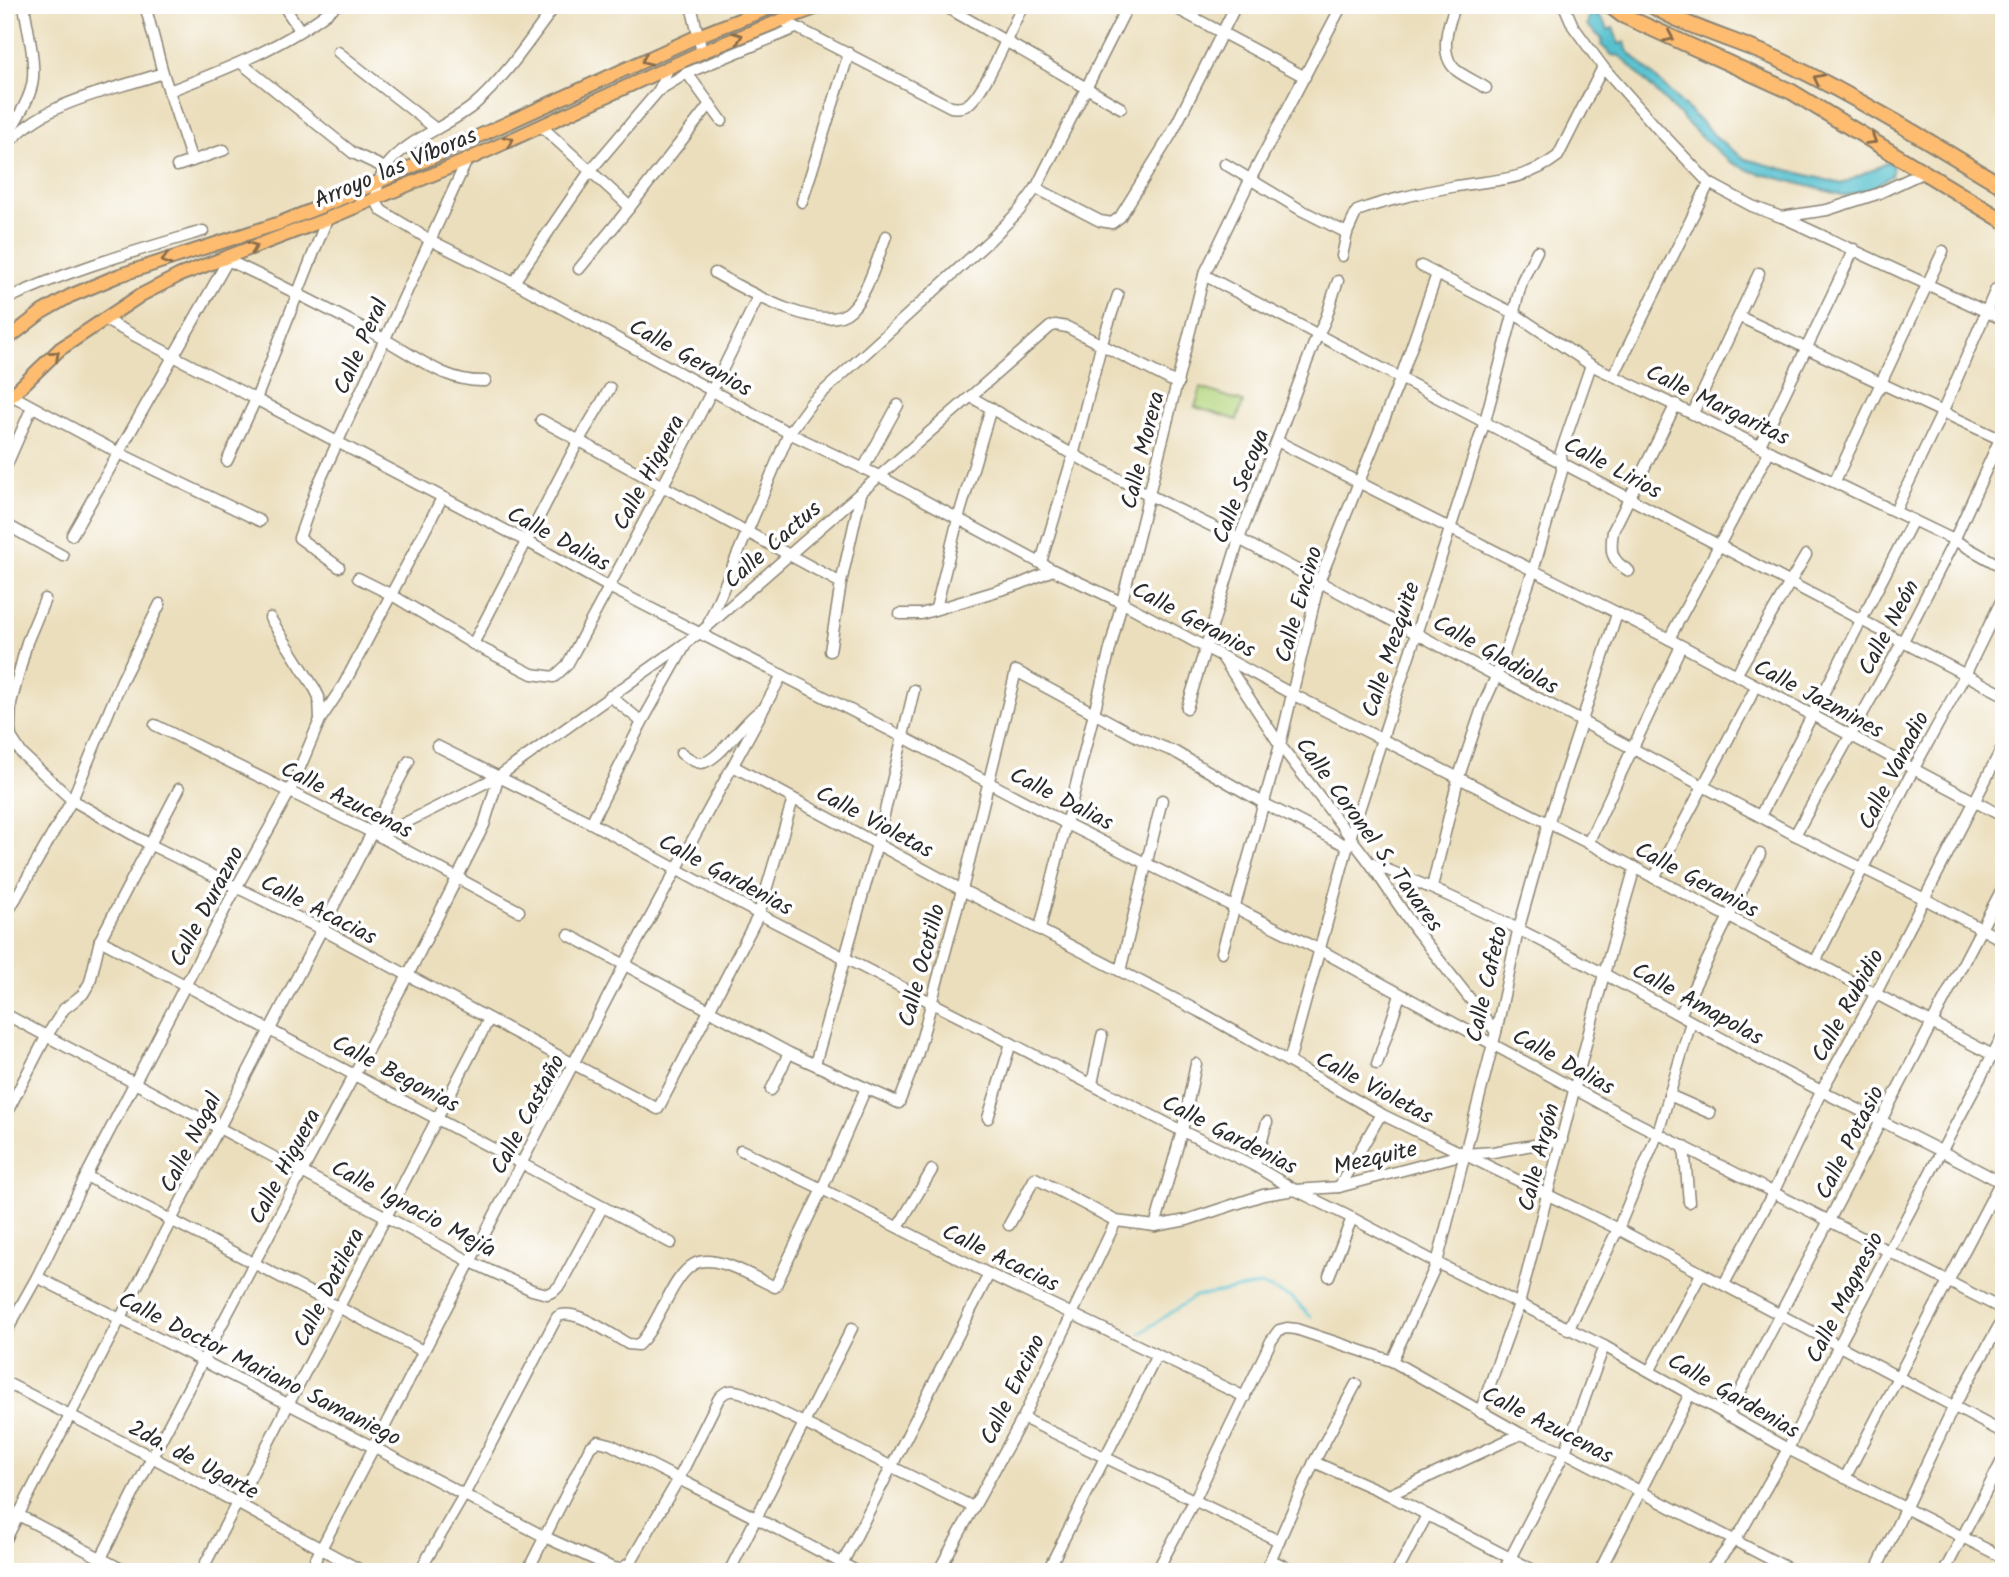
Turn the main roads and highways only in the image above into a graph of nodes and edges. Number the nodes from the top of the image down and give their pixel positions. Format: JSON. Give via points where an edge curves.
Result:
{"nodes":[{"id":1,"x":777,"y":5,"type":"edge"},
{"id":2,"x":824,"y":5,"type":"edge"},
{"id":3,"x":1609,"y":5,"type":"edge"},
{"id":4,"x":1651,"y":5,"type":"edge"},
{"id":5,"x":1736,"y":43,"type":"junction"},
{"id":6,"x":1726,"y":62,"type":"junction"},
{"id":7,"x":2004,"y":187,"type":"edge"},
{"id":8,"x":2004,"y":221,"type":"edge"},
{"id":9,"x":5,"y":341,"type":"edge"},
{"id":10,"x":8,"y":399,"type":"edge"}],
"edges":[{"from":1,"to":9,"type":"main road","name":"Arroyo las Víboras","one_way":true,"via":[[698,36],[380,182],[280,223],[70,296]]},
{"from":10,"to":2,"type":"main road","name":"Arroyo las Víboras","one_way":true,"via":[[60,349],[151,290],[467,160],[702,52]]},
{"from":3,"to":6,"type":"highway","one_way":true},
{"from":4,"to":5,"type":"highway"},
{"from":5,"to":6,"type":"highway"},
{"from":7,"to":5,"type":"highway","one_way":true,"via":[[1820,80]]},
{"from":6,"to":8,"type":"highway","one_way":true,"via":[[1792,92]]}]}
